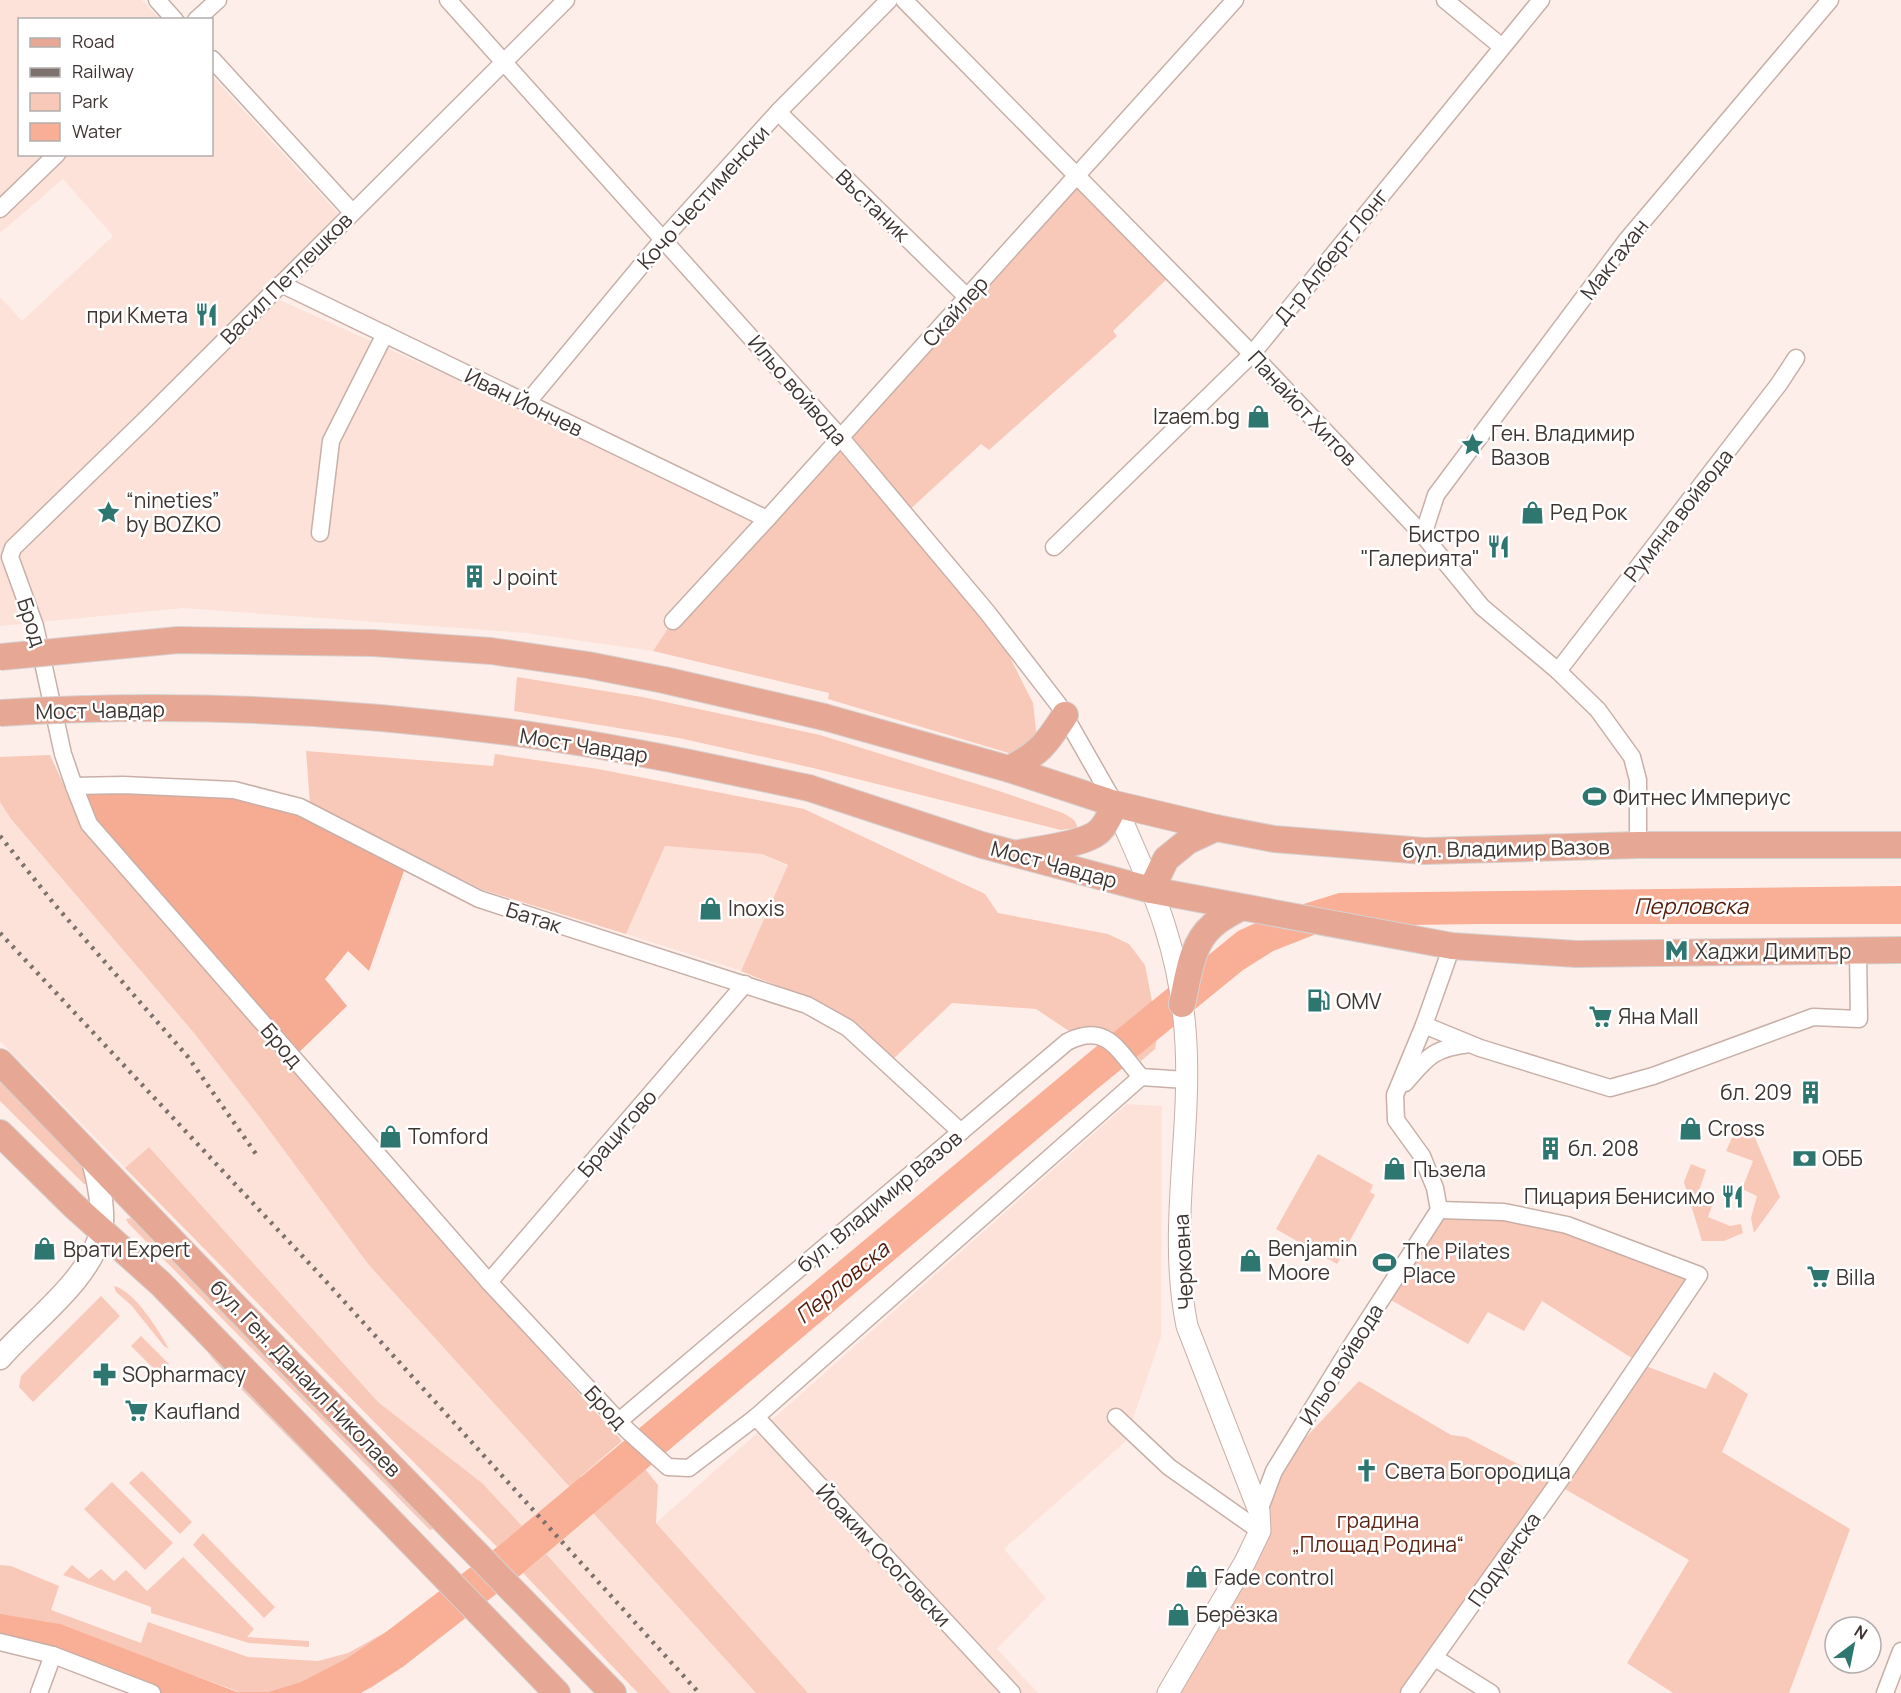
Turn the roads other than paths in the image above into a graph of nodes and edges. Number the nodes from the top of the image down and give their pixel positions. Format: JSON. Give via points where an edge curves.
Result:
{"nodes":[{"id":1,"x":158,"y":0,"type":"edge"},
{"id":2,"x":218,"y":0,"type":"edge"},
{"id":3,"x":448,"y":0,"type":"edge"},
{"id":4,"x":566,"y":0,"type":"edge"},
{"id":5,"x":889,"y":0,"type":"edge"},
{"id":6,"x":904,"y":0,"type":"edge"},
{"id":7,"x":1235,"y":0,"type":"edge"},
{"id":8,"x":1445,"y":0,"type":"edge"},
{"id":9,"x":1541,"y":0,"type":"edge"},
{"id":10,"x":1830,"y":0,"type":"edge"},
{"id":11,"x":173,"y":18,"type":"edge"},
{"id":12,"x":198,"y":18,"type":"edge"},
{"id":13,"x":1502,"y":48,"type":"junction"},
{"id":14,"x":213,"y":60,"type":"edge"},
{"id":15,"x":505,"y":62,"type":"junction"},
{"id":16,"x":778,"y":112,"type":"junction"},
{"id":17,"x":55,"y":156,"type":"edge"},
{"id":18,"x":1076,"y":176,"type":"junction"},
{"id":19,"x":0,"y":209,"type":"edge"},
{"id":20,"x":352,"y":212,"type":"junction"},
{"id":21,"x":664,"y":238,"type":"junction"},
{"id":22,"x":281,"y":284,"type":"junction"},
{"id":23,"x":967,"y":297,"type":"junction"},
{"id":24,"x":385,"y":334,"type":"junction"},
{"id":25,"x":1252,"y":354,"type":"junction"},
{"id":26,"x":1796,"y":358,"type":"dead end"},
{"id":27,"x":527,"y":403,"type":"junction"},
{"id":28,"x":841,"y":438,"type":"junction"},
{"id":29,"x":768,"y":519,"type":"junction"},
{"id":30,"x":320,"y":533,"type":"dead end"},
{"id":31,"x":1422,"y":535,"type":"junction"},
{"id":32,"x":1054,"y":547,"type":"dead end"},
{"id":33,"x":10,"y":558,"type":"joint"},
{"id":34,"x":673,"y":621,"type":"dead end"},
{"id":35,"x":0,"y":657,"type":"edge"},
{"id":36,"x":1558,"y":671,"type":"junction"},
{"id":37,"x":0,"y":713,"type":"edge"},
{"id":38,"x":1065,"y":715,"type":"junction"},
{"id":39,"x":1009,"y":769,"type":"junction"},
{"id":40,"x":74,"y":786,"type":"junction"},
{"id":41,"x":1115,"y":804,"type":"junction"},
{"id":42,"x":1216,"y":828,"type":"junction"},
{"id":43,"x":1638,"y":845,"type":"junction"},
{"id":44,"x":1901,"y":845,"type":"edge"},
{"id":45,"x":1013,"y":854,"type":"junction"},
{"id":46,"x":1151,"y":891,"type":"junction"},
{"id":47,"x":1240,"y":908,"type":"junction"},
{"id":48,"x":1452,"y":946,"type":"junction"},
{"id":49,"x":1901,"y":950,"type":"edge"},
{"id":50,"x":1858,"y":951,"type":"junction"},
{"id":51,"x":746,"y":984,"type":"junction"},
{"id":52,"x":1182,"y":1004,"type":"junction"},
{"id":53,"x":1424,"y":1025,"type":"junction"},
{"id":54,"x":1470,"y":1044,"type":"junction"},
{"id":55,"x":0,"y":1062,"type":"edge"},
{"id":56,"x":1142,"y":1077,"type":"junction"},
{"id":57,"x":1186,"y":1080,"type":"junction"},
{"id":58,"x":1395,"y":1095,"type":"junction"},
{"id":59,"x":0,"y":1132,"type":"edge"},
{"id":60,"x":962,"y":1132,"type":"junction"},
{"id":61,"x":92,"y":1158,"type":"junction"},
{"id":62,"x":1439,"y":1210,"type":"junction"},
{"id":63,"x":101,"y":1231,"type":"junction"},
{"id":64,"x":489,"y":1282,"type":"junction"},
{"id":65,"x":0,"y":1358,"type":"edge"},
{"id":66,"x":756,"y":1417,"type":"junction"},
{"id":67,"x":1116,"y":1417,"type":"dead end"},
{"id":68,"x":623,"y":1425,"type":"junction"},
{"id":69,"x":1260,"y":1521,"type":"junction"},
{"id":70,"x":0,"y":1642,"type":"edge"},
{"id":71,"x":1901,"y":1651,"type":"edge"},
{"id":72,"x":52,"y":1655,"type":"junction"},
{"id":73,"x":1435,"y":1658,"type":"junction"},
{"id":74,"x":39,"y":1693,"type":"edge"},
{"id":75,"x":152,"y":1693,"type":"edge"},
{"id":76,"x":557,"y":1693,"type":"edge"},
{"id":77,"x":613,"y":1693,"type":"edge"},
{"id":78,"x":1012,"y":1693,"type":"edge"},
{"id":79,"x":1168,"y":1693,"type":"edge"},
{"id":80,"x":1409,"y":1693,"type":"edge"},
{"id":81,"x":1491,"y":1693,"type":"edge"},
{"id":82,"x":1885,"y":1693,"type":"edge"}],
"edges":[{"from":1,"to":11,"type":"street"},
{"from":2,"to":12,"type":"street"},
{"from":3,"to":15,"type":"street","name":"Ильо войвода"},
{"from":4,"to":15,"type":"street","name":"Васил Петлешков"},
{"from":5,"to":16,"type":"street","name":"Кочо Честименски"},
{"from":6,"to":18,"type":"street","name":"Панайот Хитов"},
{"from":7,"to":18,"type":"street","name":"Скайлер"},
{"from":8,"to":13,"type":"street"},
{"from":9,"to":13,"type":"street","name":"Д-р Алберт Лонг"},
{"from":10,"to":31,"type":"street","name":"Макгахан","via":[[1626,241],[1436,495]]},
{"from":13,"to":25,"type":"street","name":"Д-р Алберт Лонг"},
{"from":14,"to":20,"type":"street"},
{"from":15,"to":20,"type":"street","name":"Васил Петлешков"},
{"from":15,"to":21,"type":"street","name":"Ильо войвода"},
{"from":16,"to":21,"type":"street","name":"Кочо Честименски"},
{"from":16,"to":23,"type":"street","name":"Въстаник"},
{"from":17,"to":19,"type":"street"},
{"from":18,"to":23,"type":"street","name":"Скайлер"},
{"from":18,"to":25,"type":"street","name":"Панайот Хитов"},
{"from":20,"to":22,"type":"street","name":"Васил Петлешков"},
{"from":21,"to":27,"type":"street","name":"Кочо Честименски"},
{"from":21,"to":28,"type":"street","name":"Ильо войвода"},
{"from":22,"to":24,"type":"street","name":"Иван Йончев"},
{"from":22,"to":33,"type":"street","name":"Васил Петлешков","via":[[13,548]]},
{"from":23,"to":28,"type":"street","name":"Скайлер"},
{"from":24,"to":27,"type":"street","name":"Иван Йончев"},
{"from":24,"to":30,"type":"street","via":[[331,441]]},
{"from":25,"to":31,"type":"street","name":"Панайот Хитов"},
{"from":25,"to":32,"type":"street","name":"Д-р Алберт Лонг"},
{"from":26,"to":36,"type":"street","name":"Румяна войвода"},
{"from":27,"to":29,"type":"street","name":"Иван Йончев"},
{"from":28,"to":29,"type":"street","name":"Скайлер"},
{"from":28,"to":38,"type":"street","name":"Ильо войвода","via":[[987,612]]},
{"from":29,"to":34,"type":"street","name":"Скайлер"},
{"from":31,"to":36,"type":"street","name":"Панайот Хитов","via":[[1482,607]]},
{"from":33,"to":40,"type":"street","name":"Брод","via":[[35,626],[63,754]]},
{"from":35,"to":39,"type":"main road","bridge":true,"via":[[178,640],[373,643],[491,651],[664,680],[824,717]]},
{"from":36,"to":43,"type":"street","name":"Панайот Хитов","via":[[1598,710],[1632,757],[1638,780]]},
{"from":37,"to":45,"type":"main road","name":"Мост Чавдар","bridge":true,"via":[[97,708],[274,710],[347,714],[552,738],[809,788]]},
{"from":38,"to":39,"type":"main road","via":[[1030,758]]},
{"from":38,"to":41,"type":"street","name":"Ильо войвода"},
{"from":39,"to":41,"type":"main road"},
{"from":40,"to":51,"type":"street","name":"Батак","via":[[234,790],[300,807],[479,899]]},
{"from":40,"to":64,"type":"street","name":"Брод","via":[[89,825]]},
{"from":41,"to":42,"type":"main road","name":"бул. Владимир Вазов"},
{"from":41,"to":45,"type":"main road","via":[[1095,835]]},
{"from":41,"to":46,"type":"street","name":"Черковна"},
{"from":42,"to":43,"type":"main road","name":"бул. Владимир Вазов","via":[[1274,839],[1393,850]]},
{"from":42,"to":46,"type":"main road","via":[[1188,841],[1167,860]]},
{"from":43,"to":44,"type":"main road","name":"бул. Владимир Вазов"},
{"from":45,"to":46,"type":"main road","name":"Мост Чавдар"},
{"from":46,"to":47,"type":"main road"},
{"from":46,"to":52,"type":"street","name":"Черковна","via":[[1165,927]]},
{"from":47,"to":48,"type":"main road"},
{"from":47,"to":52,"type":"main road","via":[[1210,927],[1197,946]]},
{"from":48,"to":50,"type":"main road","via":[[1576,954]]},
{"from":48,"to":53,"type":"street"},
{"from":49,"to":50,"type":"main road"},
{"from":50,"to":54,"type":"street","via":[[1859,1019],[1813,1017],[1610,1088]]},
{"from":51,"to":60,"type":"street","name":"Батак","via":[[807,1005],[848,1028]]},
{"from":51,"to":64,"type":"street","name":"Брацигово"},
{"from":52,"to":57,"type":"street","name":"Черковна"},
{"from":53,"to":54,"type":"street"},
{"from":53,"to":58,"type":"street"},
{"from":54,"to":58,"type":"street","via":[[1449,1046],[1432,1054]]},
{"from":55,"to":61,"type":"main road","name":"бул. Ген. Данаил Николаев"},
{"from":56,"to":57,"type":"street"},
{"from":56,"to":60,"type":"street","name":"бул. Владимир Вазов","via":[[1111,1042],[1097,1034],[1081,1034]]},
{"from":56,"to":66,"type":"street"},
{"from":57,"to":69,"type":"street","name":"Черковна","via":[[1180,1217],[1182,1301],[1187,1326]]},
{"from":58,"to":62,"type":"street","via":[[1396,1120],[1422,1156]]},
{"from":59,"to":63,"type":"main road","name":"бул. Ген. Данаил Николаев"},
{"from":60,"to":68,"type":"street","name":"бул. Владимир Вазов"},
{"from":61,"to":63,"type":"main road","via":[[98,1178]]},
{"from":61,"to":77,"type":"main road","name":"бул. Ген. Данаил Николаев"},
{"from":62,"to":69,"type":"street","name":"Ильо войвода","via":[[1274,1471]]},
{"from":62,"to":73,"type":"street","name":"Подуенска","via":[[1504,1212],[1568,1225],[1699,1275]]},
{"from":63,"to":65,"type":"main road","via":[[85,1269]]},
{"from":63,"to":76,"type":"main road","name":"бул. Ген. Данаил Николаев","via":[[161,1284]]},
{"from":64,"to":68,"type":"street","name":"Брод"},
{"from":66,"to":68,"type":"street","name":"Брод","via":[[689,1468],[664,1465]]},
{"from":66,"to":78,"type":"street","name":"Йоаким Осоговски"},
{"from":67,"to":69,"type":"street","via":[[1169,1467]]},
{"from":69,"to":79,"type":"street","via":[[1245,1562]]},
{"from":70,"to":72,"type":"street"},
{"from":71,"to":82,"type":"street"},
{"from":72,"to":74,"type":"street"},
{"from":72,"to":75,"type":"street"},
{"from":73,"to":80,"type":"street","name":"Подуенска"},
{"from":73,"to":81,"type":"street"}]}
